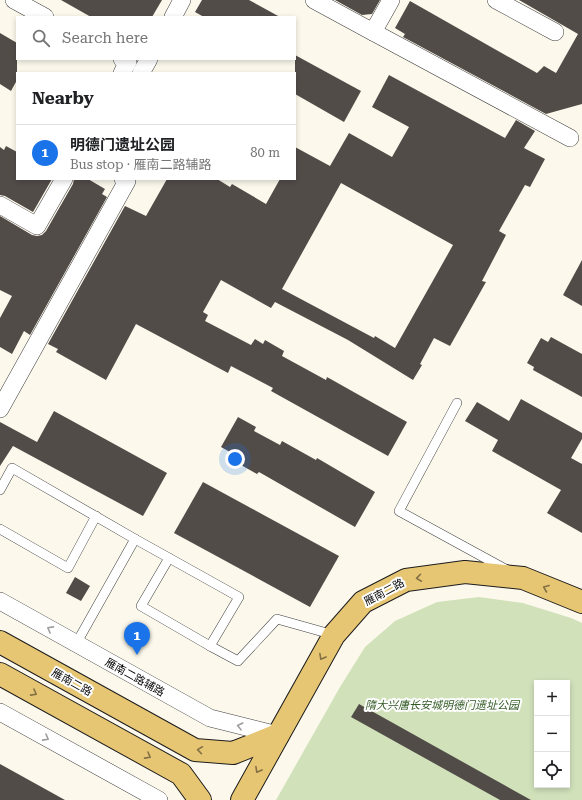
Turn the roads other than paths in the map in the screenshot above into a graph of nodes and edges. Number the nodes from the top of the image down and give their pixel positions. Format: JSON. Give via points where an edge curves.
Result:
{"nodes":[{"id":1,"x":14,"y":0,"type":"edge"},
{"id":2,"x":182,"y":0,"type":"edge"},
{"id":3,"x":314,"y":0,"type":"edge"},
{"id":4,"x":391,"y":0,"type":"edge"},
{"id":5,"x":496,"y":0,"type":"edge"},
{"id":6,"x":43,"y":16,"type":"edge"},
{"id":7,"x":174,"y":16,"type":"edge"},
{"id":8,"x":373,"y":32,"type":"junction"},
{"id":9,"x":555,"y":32,"type":"dead end"},
{"id":10,"x":124,"y":60,"type":"edge"},
{"id":11,"x":148,"y":60,"type":"edge"},
{"id":12,"x":123,"y":72,"type":"edge"},
{"id":13,"x":142,"y":72,"type":"edge"},
{"id":14,"x":570,"y":138,"type":"dead end"},
{"id":15,"x":63,"y":180,"type":"edge"},
{"id":16,"x":124,"y":180,"type":"edge"},
{"id":17,"x":0,"y":205,"type":"edge"},
{"id":18,"x":458,"y":403,"type":"dead end"},
{"id":19,"x":0,"y":409,"type":"edge"},
{"id":20,"x":0,"y":490,"type":"edge"},
{"id":21,"x":96,"y":516,"type":"junction"},
{"id":22,"x":0,"y":529,"type":"edge"},
{"id":23,"x":135,"y":539,"type":"junction"},
{"id":24,"x":169,"y":558,"type":"junction"},
{"id":25,"x":522,"y":578,"type":"junction"},
{"id":26,"x":0,"y":602,"type":"edge"},
{"id":27,"x":582,"y":602,"type":"edge"},
{"id":28,"x":334,"y":635,"type":"junction"},
{"id":29,"x":0,"y":642,"type":"edge"},
{"id":30,"x":76,"y":644,"type":"junction"},
{"id":31,"x":210,"y":646,"type":"junction"},
{"id":32,"x":0,"y":674,"type":"edge"},
{"id":33,"x":0,"y":712,"type":"edge"},
{"id":34,"x":278,"y":736,"type":"junction"},
{"id":35,"x":158,"y":800,"type":"edge"},
{"id":36,"x":200,"y":800,"type":"edge"},
{"id":37,"x":242,"y":800,"type":"edge"}],
"edges":[{"from":1,"to":6,"type":"street"},
{"from":2,"to":7,"type":"street"},
{"from":3,"to":8,"type":"street"},
{"from":4,"to":8,"type":"street"},
{"from":5,"to":9,"type":"street"},
{"from":8,"to":14,"type":"street"},
{"from":10,"to":12,"type":"street","via":[[128,62]]},
{"from":11,"to":13,"type":"street"},
{"from":15,"to":17,"type":"street","via":[[38,226]]},
{"from":16,"to":19,"type":"street"},
{"from":18,"to":25,"type":"lane","via":[[399,511]]},
{"from":20,"to":21,"type":"lane","via":[[12,468]]},
{"from":21,"to":22,"type":"lane","via":[[68,568]]},
{"from":21,"to":23,"type":"lane"},
{"from":23,"to":24,"type":"lane"},
{"from":23,"to":30,"type":"lane"},
{"from":24,"to":31,"type":"lane","via":[[141,606]]},
{"from":24,"to":31,"type":"lane","via":[[239,597]]},
{"from":27,"to":25,"type":"main road","name":"雁南二路","one_way":true},
{"from":25,"to":28,"type":"main road","name":"雁南二路","one_way":true,"via":[[465,572],[406,580],[363,602]]},
{"from":30,"to":26,"type":"street","name":"雁南二路辅路","one_way":true},
{"from":28,"to":31,"type":"lane","via":[[277,619],[238,661]]},
{"from":28,"to":34,"type":"main road","name":"雁南二路","one_way":true},
{"from":34,"to":29,"type":"main road","name":"雁南二路","one_way":true,"via":[[233,752],[195,750]]},
{"from":34,"to":30,"type":"street","name":"雁南二路辅路","one_way":true,"via":[[210,718]]},
{"from":32,"to":36,"type":"main road","one_way":true,"via":[[181,774]]},
{"from":33,"to":35,"type":"street","one_way":true},
{"from":34,"to":37,"type":"main road","name":"雁南二路","one_way":true}]}
